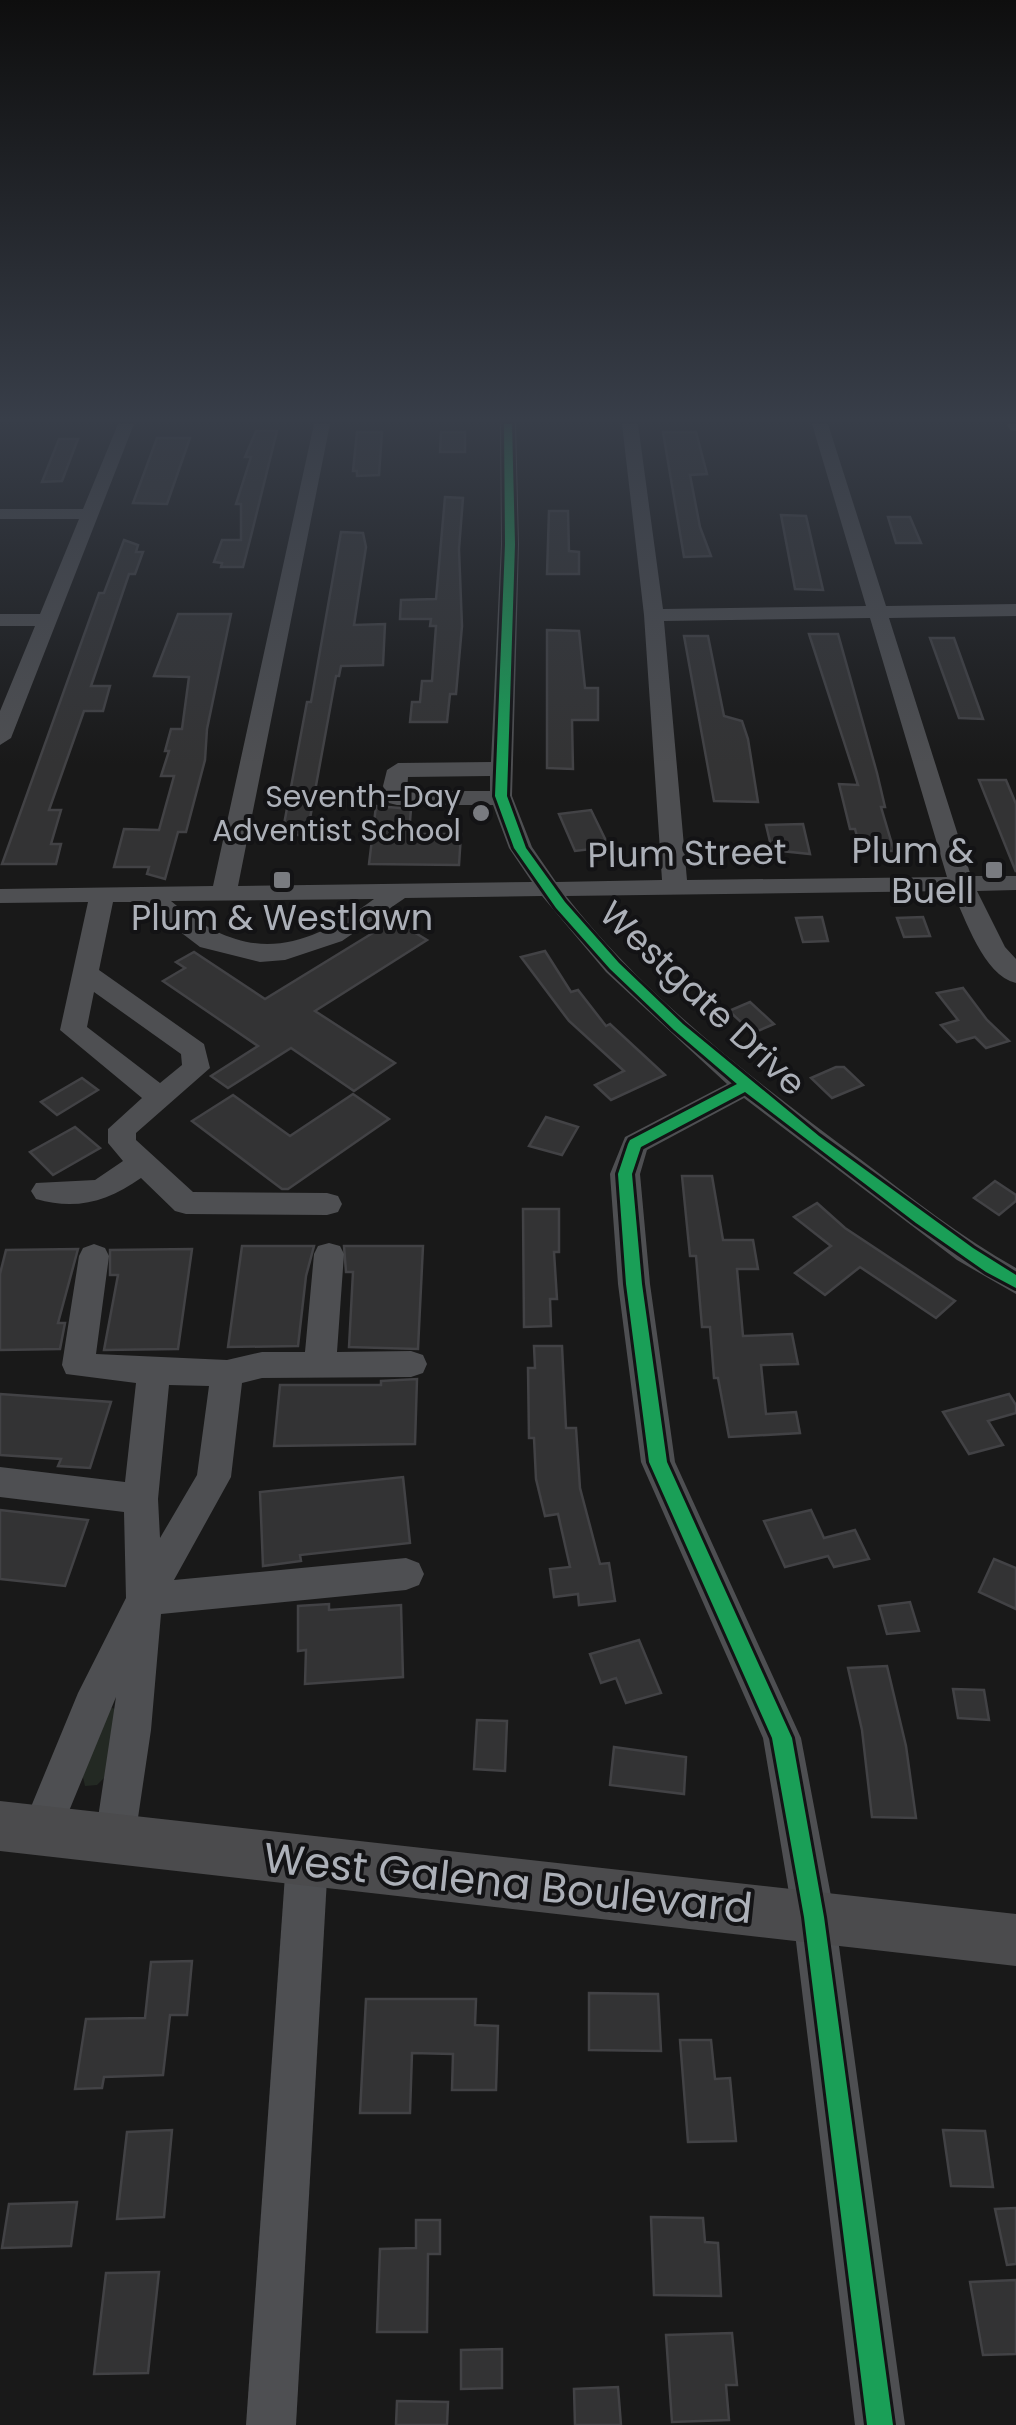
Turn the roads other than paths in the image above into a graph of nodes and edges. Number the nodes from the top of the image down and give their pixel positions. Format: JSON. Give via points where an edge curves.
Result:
{"nodes":[{"id":1,"x":82,"y":537,"type":"edge"},
{"id":2,"x":298,"y":537,"type":"edge"},
{"id":3,"x":510,"y":537,"type":"edge"},
{"id":4,"x":644,"y":537,"type":"edge"},
{"id":5,"x":854,"y":537,"type":"edge"},
{"id":6,"x":1016,"y":610,"type":"edge"},
{"id":7,"x":877,"y":613,"type":"junction"},
{"id":8,"x":654,"y":615,"type":"junction"},
{"id":9,"x":0,"y":620,"type":"edge"},
{"id":10,"x":50,"y":620,"type":"junction"},
{"id":11,"x":0,"y":738,"type":"edge"},
{"id":12,"x":502,"y":769,"type":"junction"},
{"id":13,"x":501,"y":798,"type":"junction"},
{"id":14,"x":1016,"y":883,"type":"edge"},
{"id":15,"x":961,"y":884,"type":"junction"},
{"id":16,"x":675,"y":887,"type":"junction"},
{"id":17,"x":398,"y":891,"type":"junction"},
{"id":18,"x":550,"y":891,"type":"junction"},
{"id":19,"x":224,"y":892,"type":"junction"},
{"id":20,"x":102,"y":894,"type":"junction"},
{"id":21,"x":147,"y":894,"type":"junction"},
{"id":22,"x":0,"y":896,"type":"edge"},
{"id":23,"x":86,"y":973,"type":"junction"},
{"id":24,"x":1016,"y":975,"type":"edge"},
{"id":25,"x":747,"y":1085,"type":"junction"},
{"id":26,"x":161,"y":1098,"type":"junction"},
{"id":27,"x":142,"y":1162,"type":"junction"},
{"id":28,"x":46,"y":1191,"type":"dead end"},
{"id":29,"x":327,"y":1204,"type":"dead end"},
{"id":30,"x":329,"y":1254,"type":"dead end"},
{"id":31,"x":94,"y":1256,"type":"dead end"},
{"id":32,"x":1016,"y":1282,"type":"edge"},
{"id":33,"x":411,"y":1364,"type":"dead end"},
{"id":34,"x":320,"y":1365,"type":"junction"},
{"id":35,"x":154,"y":1372,"type":"junction"},
{"id":36,"x":226,"y":1373,"type":"junction"},
{"id":37,"x":0,"y":1482,"type":"edge"},
{"id":38,"x":142,"y":1499,"type":"junction"},
{"id":39,"x":406,"y":1574,"type":"dead end"},
{"id":40,"x":144,"y":1600,"type":"junction"},
{"id":41,"x":20,"y":1828,"type":"edge"},
{"id":42,"x":115,"y":1838,"type":"junction"},
{"id":43,"x":307,"y":1861,"type":"junction"},
{"id":44,"x":814,"y":1918,"type":"junction"},
{"id":45,"x":1016,"y":1940,"type":"edge"},
{"id":46,"x":271,"y":2425,"type":"edge"},
{"id":47,"x":880,"y":2425,"type":"edge"}],
"edges":[{"from":1,"to":10,"type":"street"},
{"from":2,"to":19,"type":"street"},
{"from":3,"to":12,"type":"street","name":"Westgate Drive"},
{"from":4,"to":8,"type":"street"},
{"from":5,"to":7,"type":"street"},
{"from":6,"to":7,"type":"street"},
{"from":7,"to":8,"type":"street"},
{"from":7,"to":15,"type":"street"},
{"from":8,"to":16,"type":"street"},
{"from":9,"to":10,"type":"street"},
{"from":10,"to":11,"type":"street"},
{"from":12,"to":13,"type":"street","name":"Westgate Drive"},
{"from":12,"to":13,"type":"street","via":[[398,770],[394,786],[397,798]]},
{"from":13,"to":18,"type":"street","name":"Westgate Drive","via":[[517,843]]},
{"from":14,"to":15,"type":"street","name":"Plum Street"},
{"from":15,"to":16,"type":"street","name":"Plum Street"},
{"from":15,"to":24,"type":"street","via":[[994,950]]},
{"from":16,"to":18,"type":"street","name":"Plum Street"},
{"from":17,"to":18,"type":"street","name":"Plum Street"},
{"from":17,"to":19,"type":"street","name":"Plum Street"},
{"from":17,"to":21,"type":"street","via":[[295,952],[270,957],[207,940]]},
{"from":18,"to":25,"type":"street","name":"Westgate Drive","via":[[618,970]]},
{"from":19,"to":21,"type":"street","name":"Plum Street"},
{"from":20,"to":21,"type":"street","name":"Plum Street"},
{"from":20,"to":22,"type":"street","name":"Plum Street"},
{"from":20,"to":23,"type":"street"},
{"from":23,"to":26,"type":"street","via":[[73,1030]]},
{"from":23,"to":26,"type":"street","via":[[194,1050],[196,1068]]},
{"from":25,"to":32,"type":"street","name":"Westgate Drive","via":[[844,1165]]},
{"from":25,"to":44,"type":"street","via":[[636,1144],[625,1174],[658,1462],[782,1738]]},
{"from":26,"to":27,"type":"street","via":[[122,1130],[122,1143]]},
{"from":27,"to":28,"type":"street","via":[[101,1191]]},
{"from":27,"to":29,"type":"street","via":[[186,1203]]},
{"from":30,"to":34,"type":"street"},
{"from":31,"to":35,"type":"street","via":[[78,1365]]},
{"from":33,"to":34,"type":"street"},
{"from":34,"to":36,"type":"street"},
{"from":35,"to":36,"type":"street"},
{"from":35,"to":38,"type":"street"},
{"from":36,"to":40,"type":"street","via":[[214,1477]]},
{"from":37,"to":38,"type":"street"},
{"from":38,"to":40,"type":"street"},
{"from":39,"to":40,"type":"street"},
{"from":40,"to":41,"type":"street"},
{"from":40,"to":42,"type":"street"},
{"from":41,"to":42,"type":"main road","name":"West Galena Boulevard"},
{"from":42,"to":43,"type":"main road","name":"West Galena Boulevard"},
{"from":43,"to":44,"type":"main road","name":"West Galena Boulevard"},
{"from":43,"to":46,"type":"street"},
{"from":44,"to":45,"type":"main road","name":"West Galena Boulevard"},
{"from":44,"to":47,"type":"street"}]}
